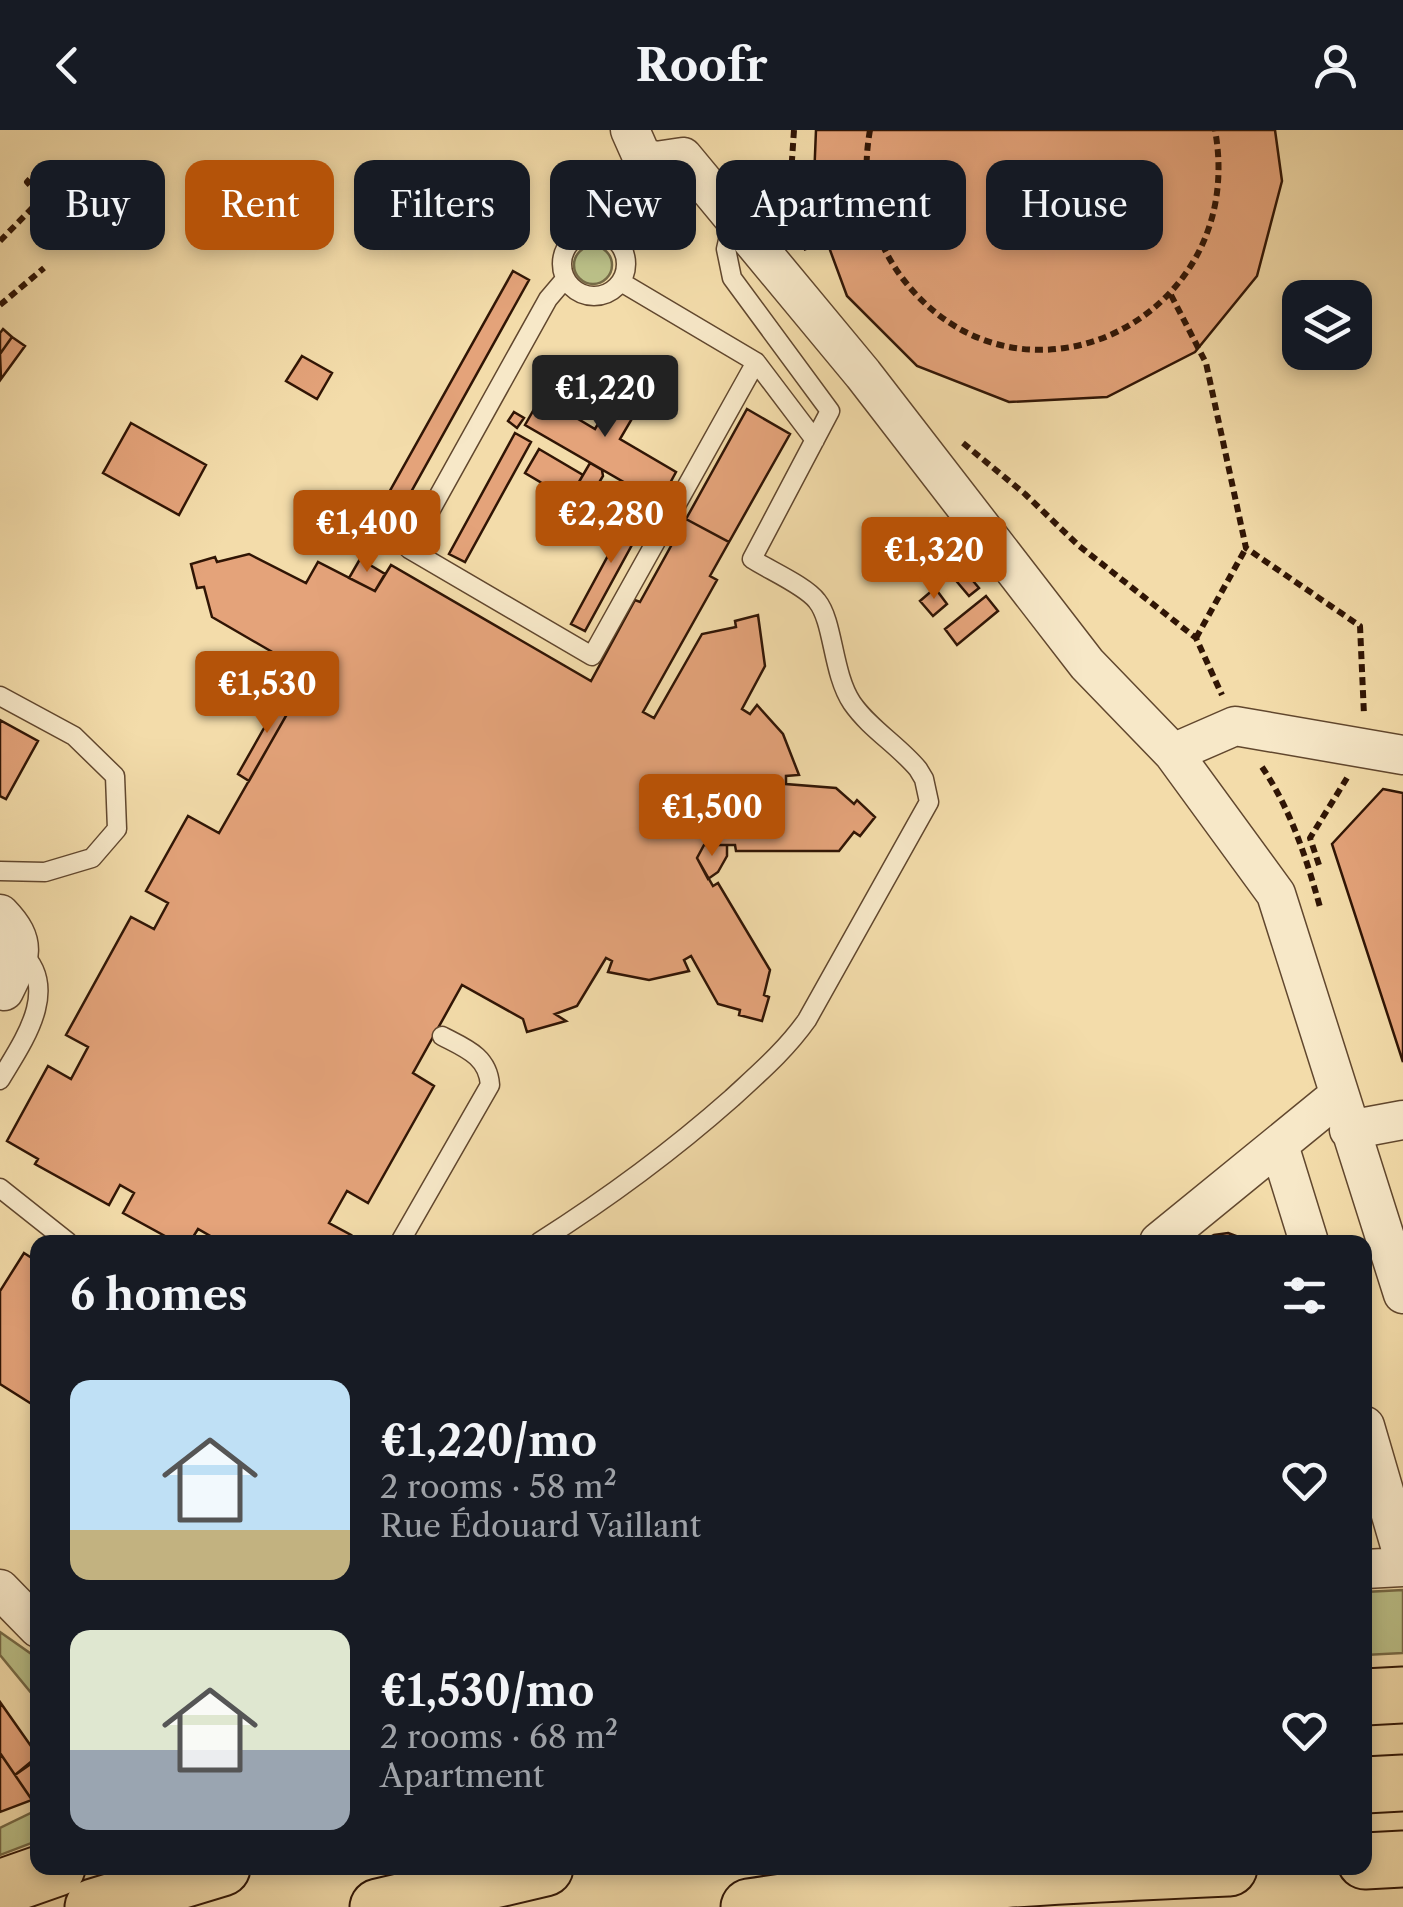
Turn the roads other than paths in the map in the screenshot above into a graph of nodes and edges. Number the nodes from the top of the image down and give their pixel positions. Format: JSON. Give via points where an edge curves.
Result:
{"nodes":[{"id":1,"x":636,"y":143,"type":"edge"},
{"id":2,"x":682,"y":144,"type":"edge"},
{"id":3,"x":716,"y":192,"type":"edge"},
{"id":4,"x":566,"y":250,"type":"edge"},
{"id":5,"x":622,"y":250,"type":"edge"},
{"id":6,"x":726,"y":250,"type":"edge"},
{"id":7,"x":761,"y":250,"type":"edge"},
{"id":8,"x":566,"y":280,"type":"junction"},
{"id":9,"x":621,"y":282,"type":"junction"},
{"id":10,"x":756,"y":362,"type":"junction"},
{"id":11,"x":814,"y":440,"type":"junction"},
{"id":12,"x":0,"y":696,"type":"edge"},
{"id":13,"x":1173,"y":752,"type":"junction"},
{"id":14,"x":1403,"y":754,"type":"edge"},
{"id":15,"x":0,"y":871,"type":"edge"},
{"id":16,"x":0,"y":914,"type":"edge"},
{"id":17,"x":20,"y":951,"type":"junction"},
{"id":18,"x":4,"y":991,"type":"dead end"},
{"id":19,"x":442,"y":1036,"type":"dead end"},
{"id":20,"x":0,"y":1080,"type":"edge"},
{"id":21,"x":1343,"y":1113,"type":"junction"},
{"id":22,"x":1403,"y":1120,"type":"edge"},
{"id":23,"x":1278,"y":1145,"type":"junction"},
{"id":24,"x":0,"y":1188,"type":"edge"},
{"id":25,"x":59,"y":1235,"type":"edge"},
{"id":26,"x":404,"y":1235,"type":"edge"},
{"id":27,"x":550,"y":1235,"type":"edge"},
{"id":28,"x":1168,"y":1235,"type":"edge"},
{"id":29,"x":1306,"y":1235,"type":"edge"},
{"id":30,"x":1403,"y":1294,"type":"edge"},
{"id":31,"x":1372,"y":1450,"type":"edge"},
{"id":32,"x":1403,"y":1556,"type":"edge"},
{"id":33,"x":1403,"y":1567,"type":"edge"},
{"id":34,"x":1372,"y":1569,"type":"edge"},
{"id":35,"x":0,"y":1589,"type":"edge"},
{"id":36,"x":30,"y":1620,"type":"edge"},
{"id":37,"x":1403,"y":1695,"type":"edge"},
{"id":38,"x":1372,"y":1697,"type":"edge"},
{"id":39,"x":1403,"y":1783,"type":"edge"},
{"id":40,"x":1372,"y":1785,"type":"edge"},
{"id":41,"x":1403,"y":1859,"type":"edge"},
{"id":42,"x":1372,"y":1861,"type":"edge"},
{"id":43,"x":37,"y":1875,"type":"edge"},
{"id":44,"x":199,"y":1875,"type":"edge"},
{"id":45,"x":515,"y":1875,"type":"edge"},
{"id":46,"x":1089,"y":1875,"type":"edge"},
{"id":47,"x":0,"y":1888,"type":"edge"},
{"id":48,"x":93,"y":1907,"type":"edge"},
{"id":49,"x":378,"y":1907,"type":"edge"},
{"id":50,"x":749,"y":1907,"type":"edge"}],
"edges":[{"from":1,"to":2,"type":"street","via":[[656,162]]},
{"from":2,"to":3,"type":"street"},
{"from":4,"to":8,"type":"lane"},
{"from":5,"to":9,"type":"lane"},
{"from":6,"to":11,"type":"lane","via":[[732,278],[830,411]]},
{"from":7,"to":13,"type":"street","via":[[1087,664]]},
{"from":8,"to":9,"type":"lane","via":[[592,296]]},
{"from":8,"to":10,"type":"lane","via":[[548,299],[409,550],[592,656]]},
{"from":9,"to":10,"type":"lane"},
{"from":10,"to":11,"type":"lane"},
{"from":11,"to":27,"type":"lane","via":[[752,559],[816,598],[850,700],[918,770],[928,790],[927,810],[787,1049],[665,1155]]},
{"from":12,"to":15,"type":"lane","via":[[74,736],[116,776],[117,828],[92,858],[45,872]]},
{"from":13,"to":14,"type":"street","via":[[1236,726]]},
{"from":13,"to":21,"type":"street","via":[[1276,894]]},
{"from":16,"to":17,"type":"street","via":[[18,935]]},
{"from":17,"to":18,"type":"street"},
{"from":17,"to":20,"type":"lane","via":[[38,976],[40,996]]},
{"from":19,"to":26,"type":"lane","via":[[484,1062],[490,1085]]},
{"from":21,"to":22,"type":"street"},
{"from":21,"to":23,"type":"street"},
{"from":21,"to":30,"type":"street"},
{"from":23,"to":28,"type":"street"},
{"from":23,"to":29,"type":"street"},
{"from":24,"to":25,"type":"lane"},
{"from":31,"to":32,"type":"street"},
{"from":33,"to":34,"type":"street"},
{"from":35,"to":36,"type":"street"},
{"from":37,"to":38,"type":"highway"},
{"from":39,"to":40,"type":"highway"},
{"from":41,"to":42,"type":"highway"},
{"from":43,"to":47,"type":"highway"},
{"from":44,"to":48,"type":"highway"},
{"from":45,"to":49,"type":"highway"},
{"from":46,"to":50,"type":"highway","via":[[894,1888]]}]}
